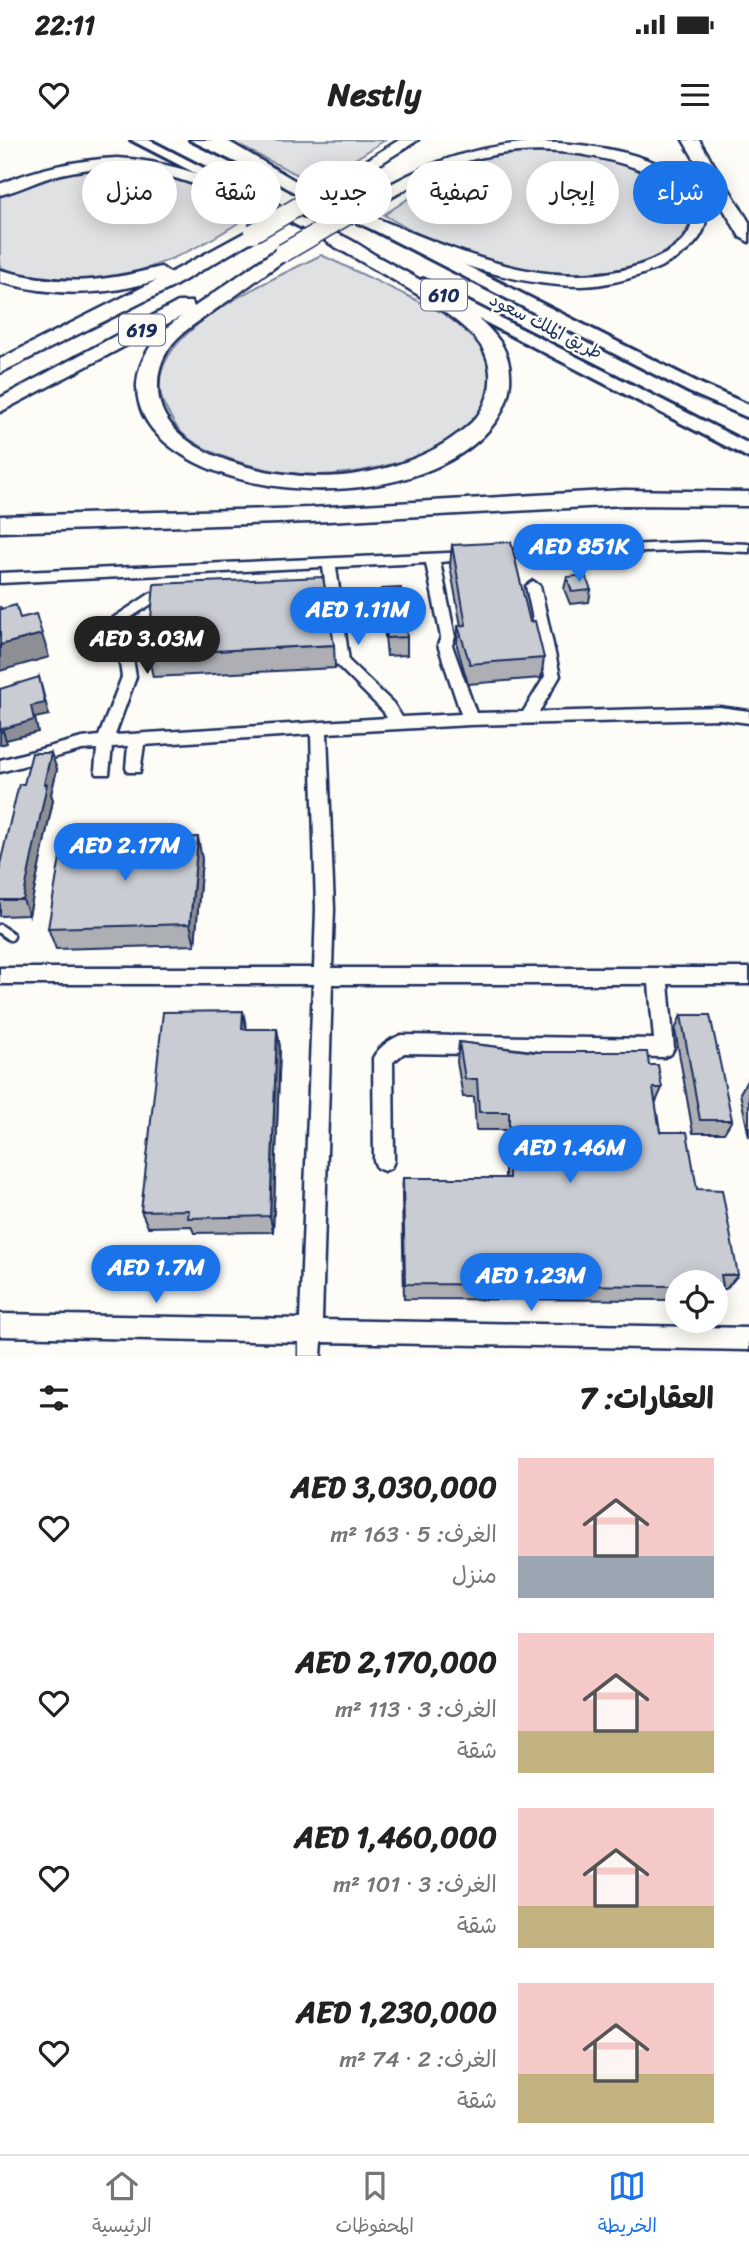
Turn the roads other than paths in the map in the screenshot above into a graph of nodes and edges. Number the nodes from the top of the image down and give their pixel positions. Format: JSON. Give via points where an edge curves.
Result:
{"nodes":[{"id":1,"x":138,"y":140,"type":"edge"},
{"id":2,"x":197,"y":140,"type":"edge"},
{"id":3,"x":215,"y":140,"type":"edge"},
{"id":4,"x":394,"y":140,"type":"edge"},
{"id":5,"x":410,"y":140,"type":"edge"},
{"id":6,"x":456,"y":140,"type":"edge"},
{"id":7,"x":691,"y":140,"type":"edge"},
{"id":8,"x":366,"y":161,"type":"edge"},
{"id":9,"x":375,"y":161,"type":"edge"},
{"id":10,"x":191,"y":167,"type":"edge"},
{"id":11,"x":191,"y":176,"type":"edge"},
{"id":12,"x":295,"y":185,"type":"edge"},
{"id":13,"x":295,"y":186,"type":"edge"},
{"id":14,"x":392,"y":186,"type":"edge"},
{"id":15,"x":0,"y":190,"type":"edge"},
{"id":16,"x":392,"y":191,"type":"edge"},
{"id":17,"x":295,"y":208,"type":"edge"},
{"id":18,"x":281,"y":213,"type":"edge"},
{"id":19,"x":333,"y":224,"type":"edge"},
{"id":20,"x":373,"y":224,"type":"edge"},
{"id":21,"x":376,"y":224,"type":"edge"},
{"id":22,"x":253,"y":233,"type":"junction"},
{"id":23,"x":749,"y":237,"type":"edge"},
{"id":24,"x":333,"y":238,"type":"junction"},
{"id":25,"x":283,"y":253,"type":"junction"},
{"id":26,"x":0,"y":276,"type":"edge"},
{"id":27,"x":0,"y":366,"type":"edge"},
{"id":28,"x":0,"y":406,"type":"edge"},
{"id":29,"x":749,"y":412,"type":"edge"},
{"id":30,"x":749,"y":452,"type":"edge"},
{"id":31,"x":749,"y":499,"type":"edge"},
{"id":32,"x":0,"y":524,"type":"edge"},
{"id":33,"x":749,"y":548,"type":"edge"},
{"id":34,"x":432,"y":557,"type":"junction"},
{"id":35,"x":329,"y":562,"type":"junction"},
{"id":36,"x":0,"y":578,"type":"edge"},
{"id":37,"x":533,"y":586,"type":"dead end"},
{"id":38,"x":151,"y":598,"type":"edge"},
{"id":39,"x":528,"y":717,"type":"junction"},
{"id":40,"x":749,"y":717,"type":"edge"},
{"id":41,"x":470,"y":719,"type":"junction"},
{"id":42,"x":397,"y":723,"type":"junction"},
{"id":43,"x":319,"y":729,"type":"junction"},
{"id":44,"x":137,"y":739,"type":"junction"},
{"id":45,"x":105,"y":741,"type":"junction"},
{"id":46,"x":0,"y":766,"type":"edge"},
{"id":47,"x":134,"y":768,"type":"dead end"},
{"id":48,"x":103,"y":770,"type":"dead end"},
{"id":49,"x":0,"y":929,"type":"edge"},
{"id":50,"x":10,"y":936,"type":"dead end"},
{"id":51,"x":324,"y":975,"type":"junction"},
{"id":52,"x":0,"y":976,"type":"edge"},
{"id":53,"x":658,"y":976,"type":"junction"},
{"id":54,"x":749,"y":976,"type":"edge"},
{"id":55,"x":384,"y":1161,"type":"dead end"},
{"id":56,"x":0,"y":1325,"type":"edge"},
{"id":57,"x":312,"y":1330,"type":"junction"},
{"id":58,"x":749,"y":1339,"type":"edge"},
{"id":59,"x":310,"y":1356,"type":"edge"}],
"edges":[{"from":1,"to":10,"type":"main road","name":"طريق الملك سعود","number":"610"},
{"from":2,"to":13,"type":"main road","name":"طريق الملك سعود","number":"610"},
{"from":3,"to":12,"type":"highway"},
{"from":4,"to":8,"type":"highway"},
{"from":5,"to":9,"type":"highway","number":"619"},
{"from":6,"to":14,"type":"highway","number":"619"},
{"from":7,"to":23,"type":"highway"},
{"from":11,"to":15,"type":"highway","via":[[154,167],[81,166],[46,172]]},
{"from":16,"to":21,"type":"highway","via":[[462,158],[504,148],[561,145],[625,157],[673,178],[694,198],[701,219],[695,239],[676,256],[644,271],[559,279],[476,264]]},
{"from":17,"to":22,"type":"highway","number":"619","bridge":true},
{"from":18,"to":24,"type":"main road","name":"طريق الملك سعود","number":"610"},
{"from":19,"to":25,"type":"highway","number":"619","bridge":true},
{"from":20,"to":29,"type":"main road","name":"طريق الملك سعود","number":"610"},
{"from":22,"to":26,"type":"highway","via":[[157,275],[126,282],[62,288]]},
{"from":22,"to":27,"type":"highway","number":"619","via":[[164,284]]},
{"from":24,"to":25,"type":"highway","via":[[463,317],[490,342],[499,365],[502,387],[491,414],[472,436],[439,457],[400,472],[352,481],[295,483],[241,473],[199,456],[166,434],[148,408],[145,385],[150,362],[167,337]]},
{"from":24,"to":30,"type":"main road","name":"طريق الملك سعود","number":"610"},
{"from":25,"to":28,"type":"highway","number":"619"},
{"from":31,"to":32,"type":"highway","via":[[627,499]]},
{"from":33,"to":34,"type":"street"},
{"from":34,"to":35,"type":"street"},
{"from":34,"to":41,"type":"street","via":[[448,638],[445,645]]},
{"from":35,"to":36,"type":"street"},
{"from":35,"to":42,"type":"street","via":[[342,663],[388,707]]},
{"from":37,"to":39,"type":"street","via":[[553,676]]},
{"from":38,"to":45,"type":"street","via":[[120,618],[129,677]]},
{"from":39,"to":40,"type":"street","via":[[719,713]]},
{"from":39,"to":41,"type":"street"},
{"from":41,"to":42,"type":"street"},
{"from":42,"to":43,"type":"street"},
{"from":43,"to":44,"type":"street"},
{"from":43,"to":51,"type":"street"},
{"from":44,"to":45,"type":"street"},
{"from":44,"to":47,"type":"street"},
{"from":45,"to":46,"type":"street"},
{"from":45,"to":48,"type":"street"},
{"from":49,"to":50,"type":"lane"},
{"from":51,"to":52,"type":"street"},
{"from":51,"to":53,"type":"street"},
{"from":51,"to":57,"type":"street"},
{"from":53,"to":54,"type":"street"},
{"from":53,"to":55,"type":"street","via":[[663,1048],[401,1044],[383,1058]]},
{"from":56,"to":57,"type":"street"},
{"from":57,"to":58,"type":"street"},
{"from":57,"to":59,"type":"street"}]}
